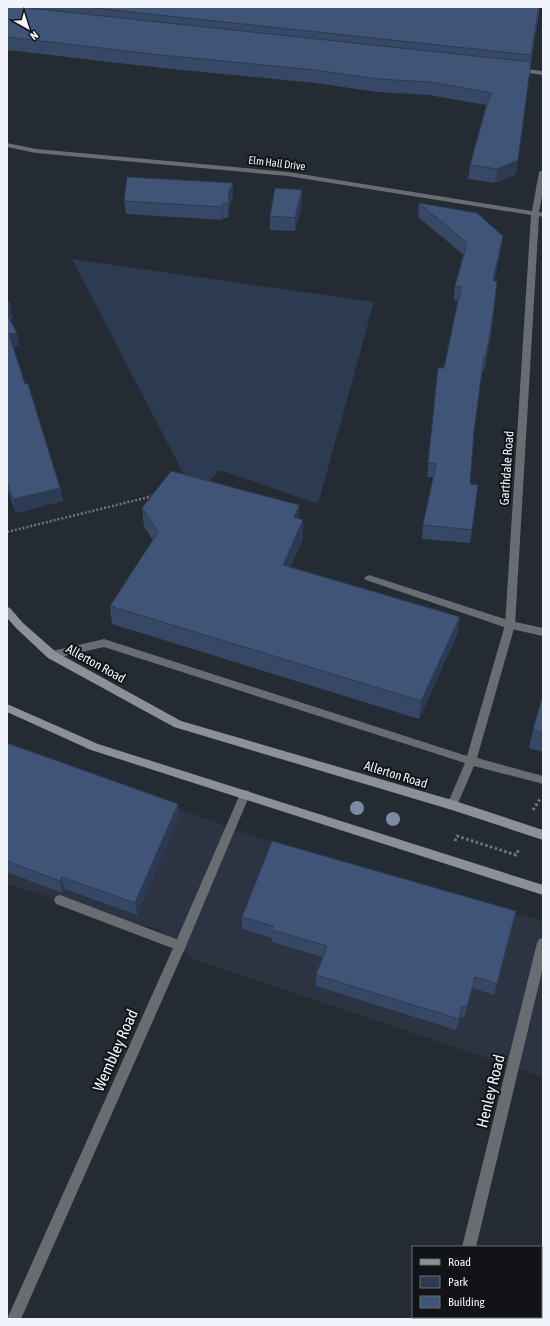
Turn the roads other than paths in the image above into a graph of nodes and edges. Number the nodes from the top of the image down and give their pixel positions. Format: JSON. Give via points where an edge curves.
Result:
{"nodes":[{"id":1,"x":512,"y":69,"type":"edge"},
{"id":2,"x":543,"y":73,"type":"edge"},
{"id":3,"x":7,"y":145,"type":"edge"},
{"id":4,"x":543,"y":172,"type":"edge"},
{"id":5,"x":539,"y":215,"type":"edge"},
{"id":6,"x":369,"y":578,"type":"dead end"},
{"id":7,"x":7,"y":611,"type":"edge"},
{"id":8,"x":510,"y":625,"type":"junction"},
{"id":9,"x":543,"y":632,"type":"edge"},
{"id":10,"x":52,"y":655,"type":"junction"},
{"id":11,"x":7,"y":708,"type":"edge"},
{"id":12,"x":471,"y":761,"type":"junction"},
{"id":13,"x":543,"y":780,"type":"edge"},
{"id":14,"x":245,"y":794,"type":"junction"},
{"id":15,"x":452,"y":805,"type":"junction"},
{"id":16,"x":543,"y":835,"type":"edge"},
{"id":17,"x":543,"y":890,"type":"edge"},
{"id":18,"x":60,"y":900,"type":"dead end"},
{"id":19,"x":543,"y":943,"type":"edge"},
{"id":20,"x":180,"y":946,"type":"junction"},
{"id":21,"x":469,"y":1246,"type":"edge"},
{"id":22,"x":14,"y":1319,"type":"edge"}],
"edges":[{"from":1,"to":2,"type":"street"},
{"from":3,"to":5,"type":"street","name":"Elm Hall Drive","via":[[36,151],[288,174]]},
{"from":4,"to":5,"type":"street","name":"Garthdale Road"},
{"from":5,"to":8,"type":"street","name":"Garthdale Road"},
{"from":6,"to":8,"type":"street"},
{"from":7,"to":10,"type":"main road"},
{"from":8,"to":9,"type":"street"},
{"from":8,"to":12,"type":"street","name":"Garthdale Road"},
{"from":10,"to":12,"type":"street","name":"Allerton Road","via":[[104,643]]},
{"from":10,"to":15,"type":"main road","name":"Allerton Road","via":[[178,724]]},
{"from":11,"to":14,"type":"main road","via":[[95,747]]},
{"from":12,"to":13,"type":"street","name":"Allerton Road"},
{"from":12,"to":15,"type":"street","name":"Garthdale Road"},
{"from":14,"to":17,"type":"main road"},
{"from":14,"to":20,"type":"street","name":"Wembley Road"},
{"from":15,"to":16,"type":"main road","name":"Allerton Road"},
{"from":18,"to":20,"type":"street"},
{"from":19,"to":21,"type":"street","name":"Henley Road"},
{"from":20,"to":22,"type":"street","name":"Wembley Road"}]}
